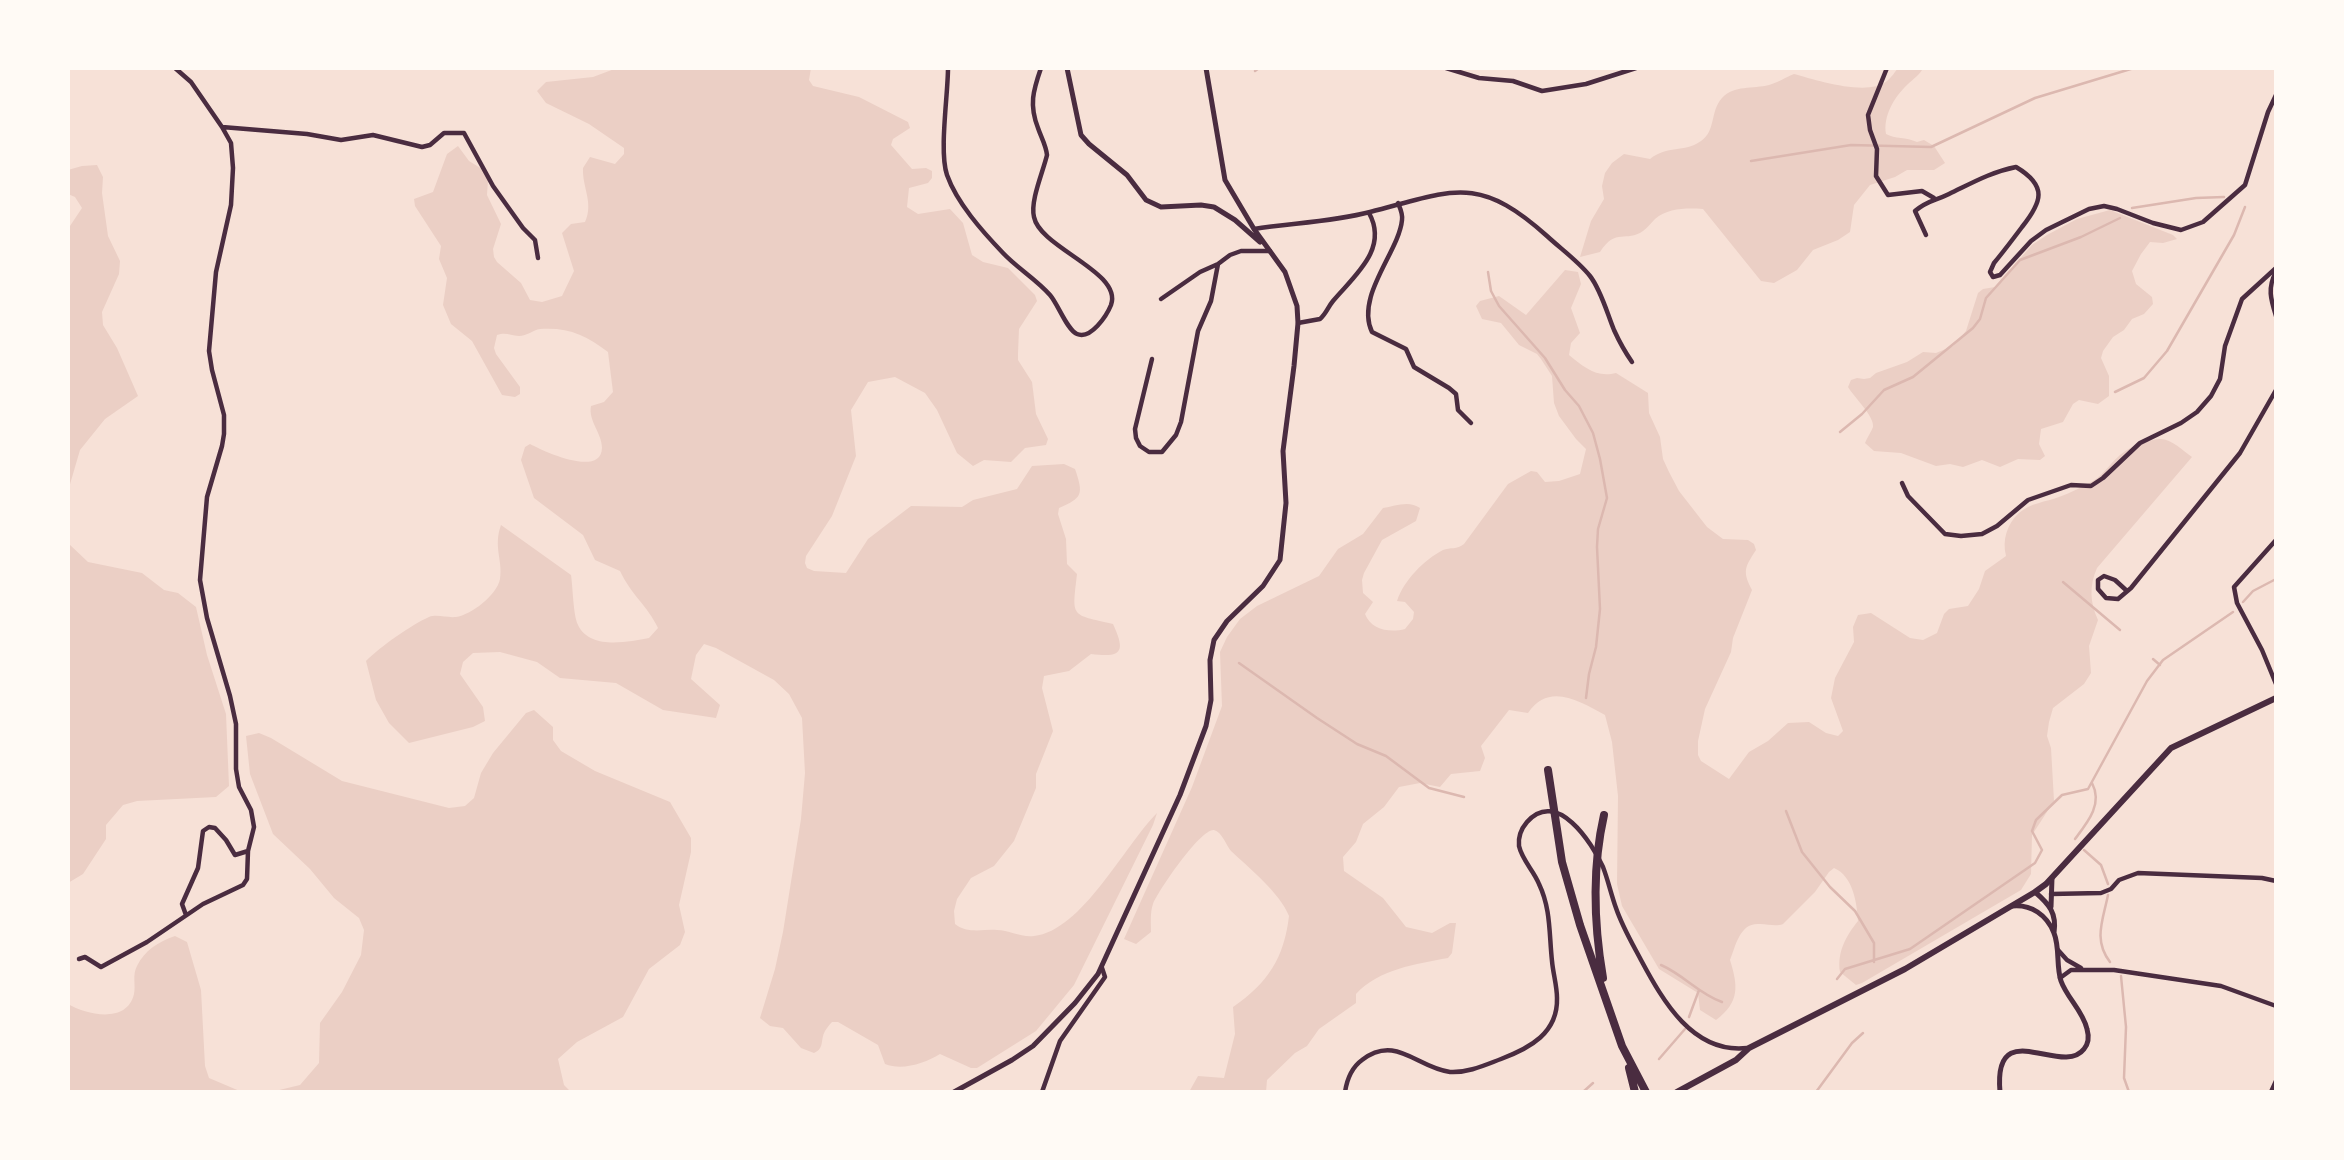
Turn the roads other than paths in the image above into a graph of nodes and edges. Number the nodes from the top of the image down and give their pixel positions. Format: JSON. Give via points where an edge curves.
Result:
{"nodes":[{"id":1,"x":175,"y":68,"type":"edge"},
{"id":2,"x":948,"y":68,"type":"edge"},
{"id":3,"x":1041,"y":68,"type":"edge"},
{"id":4,"x":1067,"y":68,"type":"edge"},
{"id":5,"x":1206,"y":68,"type":"edge"},
{"id":6,"x":1446,"y":68,"type":"edge"},
{"id":7,"x":1636,"y":68,"type":"edge"},
{"id":8,"x":1888,"y":68,"type":"edge"},
{"id":9,"x":2276,"y":95,"type":"edge"},
{"id":10,"x":222,"y":127,"type":"junction"},
{"id":11,"x":1934,"y":198,"type":"junction"},
{"id":12,"x":1398,"y":203,"type":"junction"},
{"id":13,"x":1369,"y":212,"type":"junction"},
{"id":14,"x":1254,"y":229,"type":"junction"},
{"id":15,"x":1926,"y":235,"type":"dead end"},
{"id":16,"x":1270,"y":251,"type":"junction"},
{"id":17,"x":538,"y":258,"type":"dead end"},
{"id":18,"x":1218,"y":264,"type":"junction"},
{"id":19,"x":2276,"y":270,"type":"edge"},
{"id":20,"x":1161,"y":299,"type":"dead end"},
{"id":21,"x":2276,"y":316,"type":"edge"},
{"id":22,"x":1298,"y":323,"type":"junction"},
{"id":23,"x":1152,"y":359,"type":"dead end"},
{"id":24,"x":1632,"y":362,"type":"dead end"},
{"id":25,"x":2276,"y":390,"type":"edge"},
{"id":26,"x":1471,"y":423,"type":"dead end"},
{"id":27,"x":1902,"y":483,"type":"dead end"},
{"id":28,"x":2276,"y":540,"type":"edge"},
{"id":29,"x":2127,"y":591,"type":"junction"},
{"id":30,"x":2276,"y":684,"type":"edge"},
{"id":31,"x":2276,"y":698,"type":"edge"},
{"id":32,"x":1548,"y":770,"type":"dead end"},
{"id":33,"x":1604,"y":815,"type":"dead end"},
{"id":34,"x":248,"y":851,"type":"junction"},
{"id":35,"x":2052,"y":878,"type":"junction"},
{"id":36,"x":2276,"y":881,"type":"edge"},
{"id":37,"x":2033,"y":893,"type":"junction"},
{"id":38,"x":2051,"y":894,"type":"junction"},
{"id":39,"x":2051,"y":906,"type":"junction"},
{"id":40,"x":2009,"y":907,"type":"junction"},
{"id":41,"x":2038,"y":911,"type":"junction"},
{"id":42,"x":186,"y":915,"type":"junction"},
{"id":43,"x":2054,"y":933,"type":"junction"},
{"id":44,"x":2057,"y":950,"type":"junction"},
{"id":45,"x":79,"y":959,"type":"dead end"},
{"id":46,"x":1102,"y":968,"type":"junction"},
{"id":47,"x":2082,"y":968,"type":"junction"},
{"id":48,"x":2060,"y":979,"type":"junction"},
{"id":49,"x":1607,"y":1002,"type":"junction"},
{"id":50,"x":2276,"y":1006,"type":"edge"},
{"id":51,"x":1622,"y":1045,"type":"junction"},
{"id":52,"x":1749,"y":1048,"type":"junction"},
{"id":53,"x":2276,"y":1081,"type":"edge"},
{"id":54,"x":954,"y":1092,"type":"edge"},
{"id":55,"x":1041,"y":1092,"type":"edge"},
{"id":56,"x":1345,"y":1092,"type":"edge"},
{"id":57,"x":1635,"y":1092,"type":"edge"},
{"id":58,"x":1646,"y":1092,"type":"edge"},
{"id":59,"x":1653,"y":1092,"type":"edge"},
{"id":60,"x":1677,"y":1092,"type":"edge"},
{"id":61,"x":2000,"y":1092,"type":"edge"},
{"id":62,"x":2271,"y":1092,"type":"edge"}],
"edges":[{"from":1,"to":10,"type":"street","via":[[191,82]]},
{"from":2,"to":3,"type":"street","via":[[947,174],[1003,254],[1051,296],[1074,331],[1082,335],[1097,327],[1113,298],[1105,281],[1044,233],[1034,219],[1046,155],[1031,98]]},
{"from":4,"to":16,"type":"street","via":[[1081,135],[1127,175],[1146,200],[1161,207],[1214,207]]},
{"from":5,"to":14,"type":"street","via":[[1225,180]]},
{"from":6,"to":7,"type":"street","via":[[1542,91],[1586,84]]},
{"from":8,"to":11,"type":"street","via":[[1868,115],[1877,149],[1876,176],[1888,195],[1922,191]]},
{"from":9,"to":11,"type":"street","via":[[2245,185],[2191,228],[2181,230],[2104,206],[2089,209],[2046,230],[1994,278],[1990,272],[1994,263],[2037,208],[2039,194],[2026,173],[2016,167],[2005,169]]},
{"from":10,"to":17,"type":"street","via":[[341,141],[373,135],[422,147],[444,133],[464,133],[493,186],[535,240]]},
{"from":10,"to":34,"type":"street","via":[[231,143],[231,205],[216,272],[209,351],[224,434],[207,496],[200,580],[236,724],[239,787],[254,827]]},
{"from":11,"to":15,"type":"street","via":[[1914,211]]},
{"from":12,"to":13,"type":"street"},
{"from":12,"to":24,"type":"street","via":[[1461,191],[1492,198],[1520,213],[1591,277]]},
{"from":12,"to":26,"type":"street","via":[[1402,221],[1370,301],[1370,328],[1406,349],[1414,368],[1449,388],[1458,410]]},
{"from":13,"to":14,"type":"street"},
{"from":13,"to":22,"type":"street","via":[[1376,233],[1359,273],[1320,319]]},
{"from":14,"to":16,"type":"street"},
{"from":16,"to":18,"type":"street","via":[[1241,251]]},
{"from":16,"to":22,"type":"street","via":[[1291,285]]},
{"from":18,"to":20,"type":"street"},
{"from":18,"to":23,"type":"street","via":[[1177,435],[1157,454],[1140,446],[1135,429]]},
{"from":19,"to":21,"type":"street","via":[[2270,296]]},
{"from":19,"to":27,"type":"street","via":[[2242,299],[2211,396],[2197,412],[2140,443],[2091,486],[2071,485],[2028,500],[1997,526],[1982,534],[1961,536],[1945,534],[1908,496]]},
{"from":22,"to":46,"type":"street","via":[[1283,451],[1286,503],[1280,560],[1214,640],[1206,726]]},
{"from":25,"to":29,"type":"street","via":[[2240,453]]},
{"from":28,"to":30,"type":"street","via":[[2234,587],[2237,603]]},
{"from":29,"to":29,"type":"street","via":[[2115,580],[2104,576],[2098,580],[2098,589],[2106,598],[2118,599]]},
{"from":31,"to":35,"type":"main road","via":[[2171,748]]},
{"from":32,"to":49,"type":"highway","via":[[1562,862]]},
{"from":33,"to":49,"type":"highway","via":[[1595,912]]},
{"from":34,"to":42,"type":"street","via":[[243,885]]},
{"from":34,"to":42,"type":"street","via":[[235,855],[215,828],[203,831],[198,868],[182,904]]},
{"from":35,"to":37,"type":"main road"},
{"from":35,"to":38,"type":"street"},
{"from":36,"to":38,"type":"street","via":[[2138,873],[2101,893]]},
{"from":37,"to":39,"type":"street"},
{"from":37,"to":40,"type":"main road"},
{"from":37,"to":41,"type":"street"},
{"from":38,"to":39,"type":"street"},
{"from":39,"to":43,"type":"street"},
{"from":40,"to":41,"type":"street","via":[[2026,905]]},
{"from":40,"to":52,"type":"main road","via":[[1905,969]]},
{"from":41,"to":43,"type":"street"},
{"from":42,"to":45,"type":"street","via":[[101,967],[85,957]]},
{"from":43,"to":44,"type":"street"},
{"from":44,"to":47,"type":"street"},
{"from":44,"to":48,"type":"street"},
{"from":46,"to":54,"type":"street","via":[[1032,1046]]},
{"from":46,"to":55,"type":"street","via":[[1105,978],[1060,1041]]},
{"from":47,"to":48,"type":"street"},
{"from":47,"to":50,"type":"street","via":[[2221,986]]},
{"from":48,"to":61,"type":"street","via":[[2087,1026],[2088,1043],[2078,1055],[2063,1059],[2026,1049],[2014,1053],[2003,1065]]},
{"from":49,"to":51,"type":"highway"},
{"from":51,"to":57,"type":"highway"},
{"from":51,"to":58,"type":"highway"},
{"from":51,"to":59,"type":"highway"},
{"from":52,"to":56,"type":"street","via":[[1709,1043],[1662,999],[1624,929],[1603,867],[1581,830],[1559,814],[1544,812],[1528,821],[1519,834],[1519,847],[1539,882],[1551,920],[1557,997],[1549,1028],[1525,1049],[1460,1072],[1430,1066],[1401,1052],[1374,1052],[1356,1065]]},
{"from":52,"to":60,"type":"main road"},
{"from":53,"to":62,"type":"street"}]}
